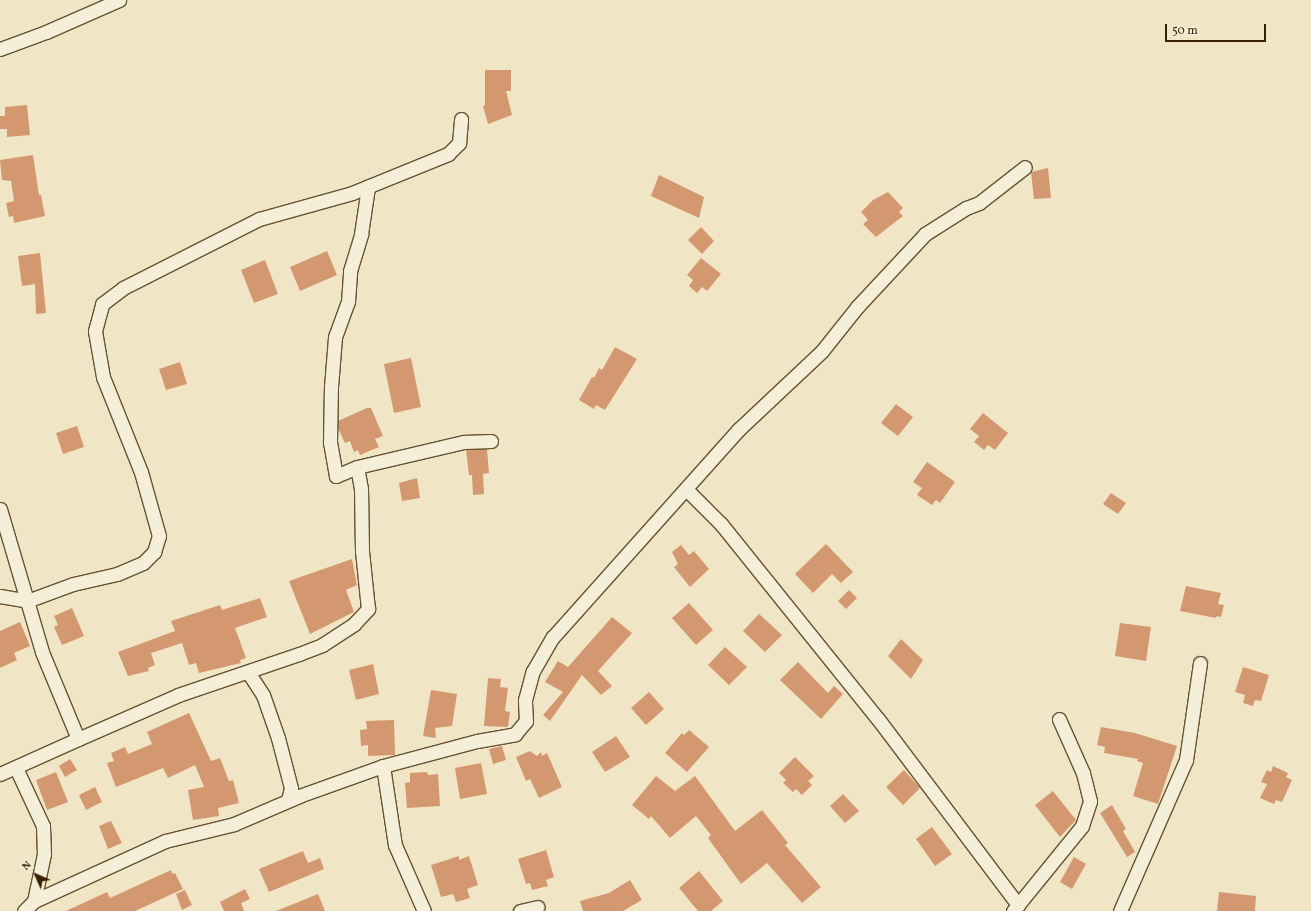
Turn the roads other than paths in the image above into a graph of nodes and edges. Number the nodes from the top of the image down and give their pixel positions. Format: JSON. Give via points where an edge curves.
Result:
{"nodes":[{"id":1,"x":119,"y":0,"type":"edge"},
{"id":2,"x":0,"y":49,"type":"edge"},
{"id":3,"x":461,"y":119,"type":"dead end"},
{"id":4,"x":1025,"y":167,"type":"dead end"},
{"id":5,"x":368,"y":186,"type":"junction"},
{"id":6,"x":491,"y":441,"type":"dead end"},
{"id":7,"x":357,"y":467,"type":"junction"},
{"id":8,"x":686,"y":488,"type":"junction"},
{"id":9,"x":0,"y":509,"type":"edge"},
{"id":10,"x":0,"y":596,"type":"edge"},
{"id":11,"x":27,"y":601,"type":"junction"},
{"id":12,"x":1200,"y":664,"type":"dead end"},
{"id":13,"x":248,"y":672,"type":"junction"},
{"id":14,"x":1059,"y":719,"type":"dead end"},
{"id":15,"x":78,"y":739,"type":"junction"},
{"id":16,"x":383,"y":766,"type":"junction"},
{"id":17,"x":16,"y":768,"type":"junction"},
{"id":18,"x":0,"y":774,"type":"edge"},
{"id":19,"x":288,"y":800,"type":"junction"},
{"id":20,"x":34,"y":901,"type":"junction"},
{"id":21,"x":538,"y":907,"type":"dead end"},
{"id":22,"x":1015,"y":908,"type":"edge"},
{"id":23,"x":24,"y":911,"type":"edge"},
{"id":24,"x":424,"y":911,"type":"edge"},
{"id":25,"x":520,"y":911,"type":"edge"},
{"id":26,"x":1120,"y":911,"type":"edge"}],
"edges":[{"from":1,"to":2,"type":"street"},
{"from":3,"to":5,"type":"street","via":[[459,143],[448,154]]},
{"from":4,"to":8,"type":"street","via":[[979,203],[966,208],[925,234],[857,307],[822,351],[738,430]]},
{"from":5,"to":7,"type":"street","via":[[361,234],[350,272],[348,302],[335,337],[331,387],[330,442],[336,476]]},
{"from":5,"to":11,"type":"street","via":[[259,219],[123,288],[102,304],[95,331],[103,377],[141,472],[159,536],[154,552],[143,563],[117,574],[73,584]]},
{"from":6,"to":7,"type":"street","via":[[464,442]]},
{"from":7,"to":13,"type":"street","via":[[361,489],[362,551],[368,609],[354,624],[322,645]]},
{"from":8,"to":16,"type":"street","via":[[552,637],[534,671],[525,700],[526,721],[515,734],[477,741]]},
{"from":8,"to":22,"type":"street","via":[[721,524],[878,719]]},
{"from":9,"to":11,"type":"street"},
{"from":10,"to":11,"type":"street"},
{"from":11,"to":15,"type":"street","via":[[42,652]]},
{"from":12,"to":26,"type":"street","via":[[1186,760]]},
{"from":13,"to":15,"type":"street","via":[[178,695]]},
{"from":13,"to":19,"type":"street","via":[[263,695],[278,738],[290,788]]},
{"from":14,"to":22,"type":"street","via":[[1083,773],[1090,801],[1082,826]]},
{"from":15,"to":17,"type":"street"},
{"from":16,"to":19,"type":"street"},
{"from":16,"to":24,"type":"street","via":[[395,845]]},
{"from":17,"to":18,"type":"street"},
{"from":17,"to":20,"type":"street","via":[[43,826],[44,854]]},
{"from":19,"to":20,"type":"street","via":[[234,824],[165,840]]},
{"from":20,"to":23,"type":"street"},
{"from":21,"to":25,"type":"street"}]}
